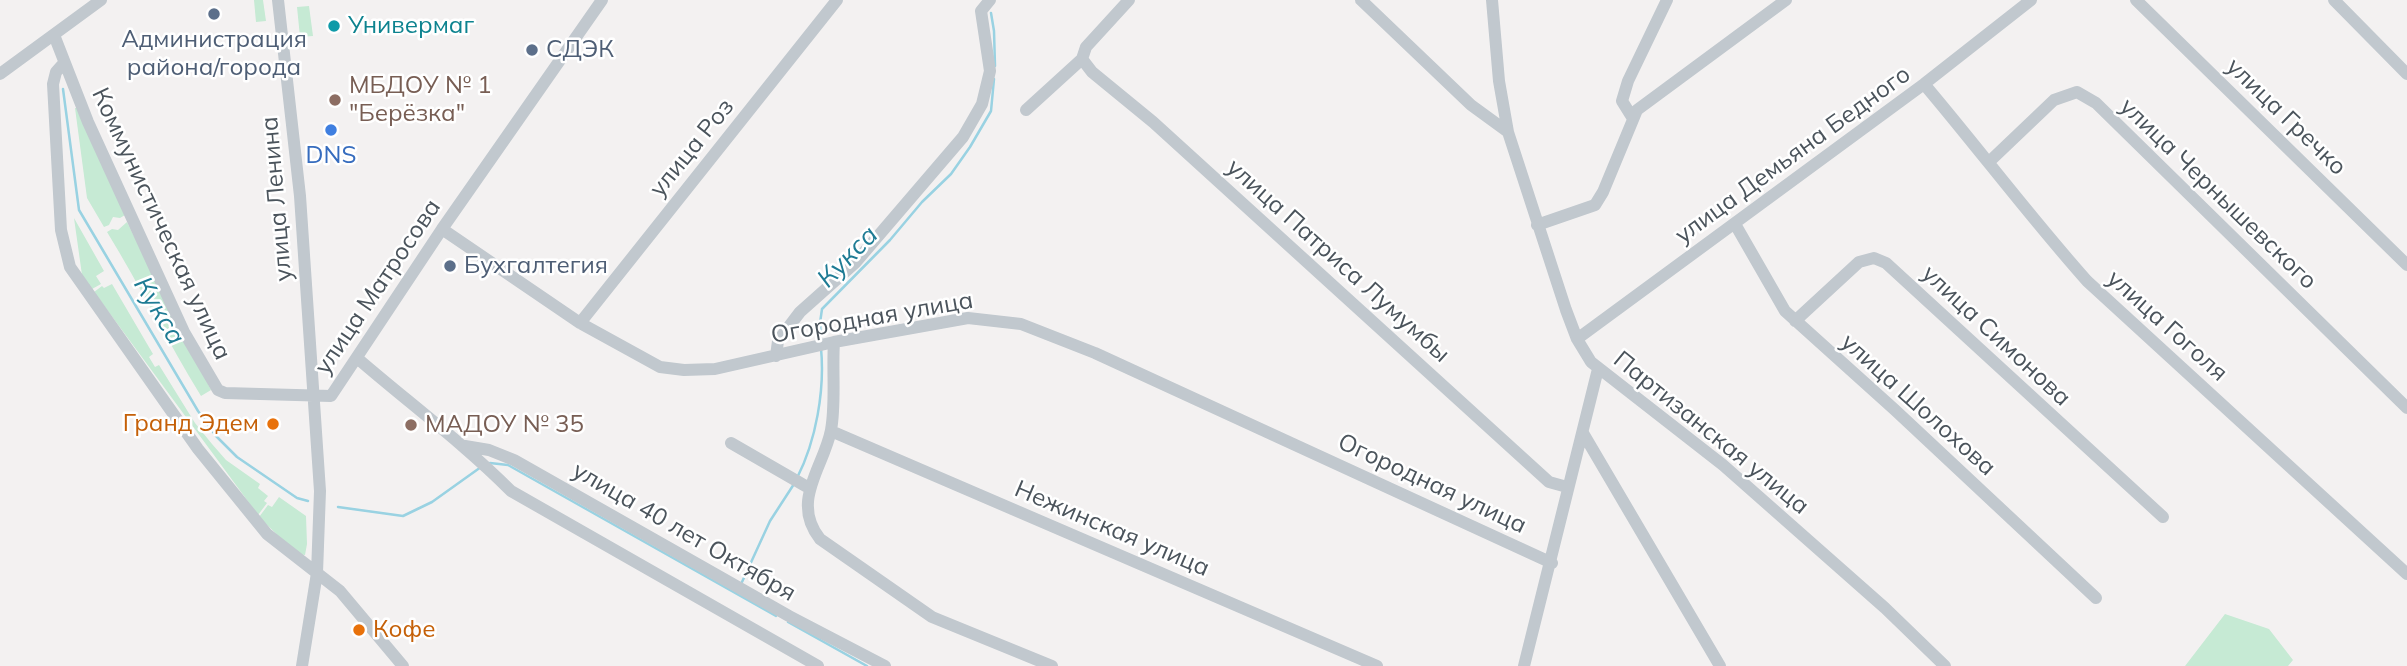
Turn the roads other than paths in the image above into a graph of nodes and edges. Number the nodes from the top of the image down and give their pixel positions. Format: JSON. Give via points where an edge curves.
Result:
{"nodes":[{"id":1,"x":101,"y":0,"type":"edge"},
{"id":2,"x":278,"y":0,"type":"edge"},
{"id":3,"x":602,"y":0,"type":"edge"},
{"id":4,"x":837,"y":0,"type":"edge"},
{"id":5,"x":990,"y":0,"type":"edge"},
{"id":6,"x":1129,"y":0,"type":"edge"},
{"id":7,"x":1361,"y":0,"type":"edge"},
{"id":8,"x":1492,"y":0,"type":"edge"},
{"id":9,"x":1667,"y":0,"type":"edge"},
{"id":10,"x":1786,"y":0,"type":"edge"},
{"id":11,"x":2031,"y":0,"type":"edge"},
{"id":12,"x":2136,"y":0,"type":"edge"},
{"id":13,"x":2334,"y":0,"type":"edge"},
{"id":14,"x":54,"y":36,"type":"junction"},
{"id":15,"x":1082,"y":60,"type":"junction"},
{"id":16,"x":64,"y":63,"type":"junction"},
{"id":17,"x":0,"y":74,"type":"edge"},
{"id":18,"x":2407,"y":74,"type":"edge"},
{"id":19,"x":1924,"y":84,"type":"junction"},
{"id":20,"x":1026,"y":110,"type":"dead end"},
{"id":21,"x":1632,"y":117,"type":"junction"},
{"id":22,"x":1508,"y":132,"type":"junction"},
{"id":23,"x":1990,"y":161,"type":"junction"},
{"id":24,"x":1735,"y":224,"type":"junction"},
{"id":25,"x":1537,"y":225,"type":"junction"},
{"id":26,"x":442,"y":229,"type":"junction"},
{"id":27,"x":2407,"y":265,"type":"edge"},
{"id":28,"x":1795,"y":321,"type":"junction"},
{"id":29,"x":580,"y":323,"type":"junction"},
{"id":30,"x":1577,"y":339,"type":"junction"},
{"id":31,"x":830,"y":343,"type":"junction"},
{"id":32,"x":776,"y":356,"type":"junction"},
{"id":33,"x":357,"y":358,"type":"junction"},
{"id":34,"x":1598,"y":369,"type":"junction"},
{"id":35,"x":314,"y":395,"type":"junction"},
{"id":36,"x":2407,"y":408,"type":"edge"},
{"id":37,"x":831,"y":431,"type":"junction"},
{"id":38,"x":1583,"y":433,"type":"junction"},
{"id":39,"x":731,"y":443,"type":"dead end"},
{"id":40,"x":459,"y":445,"type":"junction"},
{"id":41,"x":800,"y":483,"type":"junction"},
{"id":42,"x":1567,"y":488,"type":"junction"},
{"id":43,"x":2163,"y":517,"type":"dead end"},
{"id":44,"x":1552,"y":563,"type":"junction"},
{"id":45,"x":317,"y":573,"type":"junction"},
{"id":46,"x":2407,"y":574,"type":"edge"},
{"id":47,"x":2096,"y":598,"type":"dead end"},
{"id":48,"x":302,"y":666,"type":"edge"},
{"id":49,"x":403,"y":666,"type":"edge"},
{"id":50,"x":818,"y":666,"type":"edge"},
{"id":51,"x":885,"y":666,"type":"edge"},
{"id":52,"x":1052,"y":666,"type":"edge"},
{"id":53,"x":1377,"y":666,"type":"edge"},
{"id":54,"x":1524,"y":666,"type":"edge"},
{"id":55,"x":1720,"y":666,"type":"edge"},
{"id":56,"x":1945,"y":666,"type":"edge"}],
"edges":[{"from":1,"to":14,"type":"street"},
{"from":2,"to":35,"type":"street","name":"улица Ленина","via":[[300,196]]},
{"from":3,"to":26,"type":"street","name":"улица Матросова"},
{"from":4,"to":29,"type":"street","name":"улица Роз"},
{"from":5,"to":32,"type":"street","via":[[981,11],[990,71],[982,104],[962,137],[855,262],[800,312],[778,341]]},
{"from":6,"to":15,"type":"street","via":[[1086,47]]},
{"from":7,"to":22,"type":"street","via":[[1471,104]]},
{"from":8,"to":22,"type":"street","name":"Партизанская улица"},
{"from":9,"to":21,"type":"street","via":[[1622,100]]},
{"from":10,"to":21,"type":"street"},
{"from":11,"to":19,"type":"street","name":"улица Демьяна Бедного"},
{"from":12,"to":27,"type":"street","name":"улица Гречко"},
{"from":13,"to":18,"type":"street"},
{"from":14,"to":16,"type":"street","name":"Коммунистическая улица"},
{"from":14,"to":17,"type":"street"},
{"from":15,"to":20,"type":"street"},
{"from":15,"to":42,"type":"street","name":"улица Патриса Лумумбы","via":[[1549,482]]},
{"from":16,"to":35,"type":"street","name":"Коммунистическая улица","via":[[184,332],[218,390]]},
{"from":16,"to":45,"type":"street","name":"Коммунистическая улица","via":[[52,84],[61,230],[70,267],[198,449],[267,534]]},
{"from":19,"to":23,"type":"street","name":"улица Гоголя"},
{"from":19,"to":24,"type":"street","name":"улица Демьяна Бедного"},
{"from":21,"to":25,"type":"street","via":[[1623,148],[1595,205]]},
{"from":22,"to":25,"type":"street","name":"Партизанская улица"},
{"from":23,"to":36,"type":"street","name":"улица Чернышевского","via":[[2054,100],[2077,92],[2096,103]]},
{"from":23,"to":46,"type":"street","name":"улица Гоголя","via":[[2087,281]]},
{"from":24,"to":28,"type":"street","name":"улица Шолохова"},
{"from":24,"to":30,"type":"street","name":"улица Демьяна Бедного"},
{"from":25,"to":30,"type":"street","name":"Партизанская улица"},
{"from":26,"to":29,"type":"street","name":"Огородная улица"},
{"from":26,"to":33,"type":"street","name":"улица Матросова"},
{"from":28,"to":43,"type":"street","name":"улица Симонова","via":[[1859,262],[1874,258],[1886,263]]},
{"from":28,"to":47,"type":"street","name":"улица Шолохова"},
{"from":29,"to":32,"type":"street","name":"Огородная улица","via":[[660,368],[715,369]]},
{"from":30,"to":34,"type":"street","name":"Партизанская улица"},
{"from":31,"to":32,"type":"street","name":"Огородная улица"},
{"from":31,"to":37,"type":"street"},
{"from":31,"to":44,"type":"street","name":"Огородная улица","via":[[968,318],[1021,324],[1095,352]]},
{"from":33,"to":35,"type":"street","name":"улица Матросова","via":[[331,396]]},
{"from":33,"to":40,"type":"street","name":"улица 40 лет Октября"},
{"from":34,"to":38,"type":"street"},
{"from":34,"to":56,"type":"street","name":"Партизанская улица","via":[[1723,465]]},
{"from":35,"to":45,"type":"street","name":"улица Матросова","via":[[320,491]]},
{"from":37,"to":41,"type":"street"},
{"from":37,"to":53,"type":"street","name":"Нежинская улица"},
{"from":38,"to":42,"type":"street"},
{"from":38,"to":55,"type":"street"},
{"from":39,"to":41,"type":"street"},
{"from":40,"to":50,"type":"street","name":"улица 40 лет Октября","via":[[511,491]]},
{"from":40,"to":51,"type":"street","name":"улица 40 лет Октября","via":[[514,460]]},
{"from":41,"to":52,"type":"street","via":[[812,528],[820,539],[932,617]]},
{"from":42,"to":44,"type":"street"},
{"from":44,"to":54,"type":"street"},
{"from":45,"to":48,"type":"street","name":"улица Матросова"},
{"from":45,"to":49,"type":"street","name":"Коммунистическая улица","via":[[340,591]]}]}
